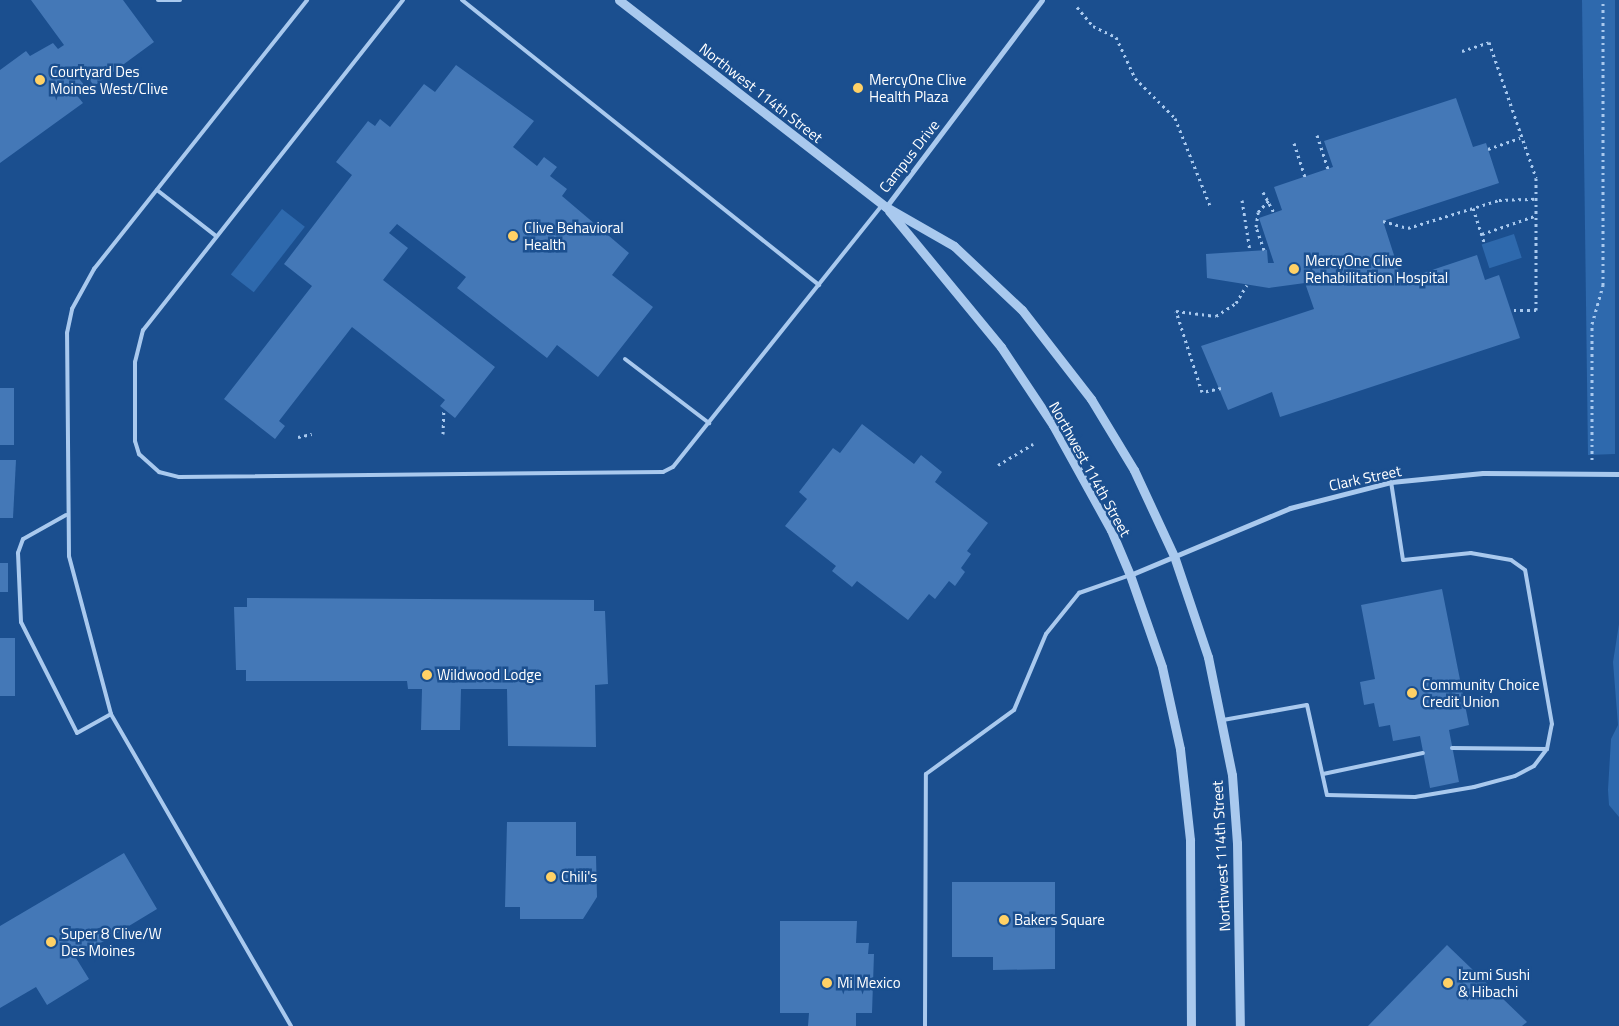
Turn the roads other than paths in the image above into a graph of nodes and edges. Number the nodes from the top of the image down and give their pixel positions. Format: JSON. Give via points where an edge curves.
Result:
{"nodes":[{"id":1,"x":158,"y":0,"type":"edge"},
{"id":2,"x":180,"y":0,"type":"edge"},
{"id":3,"x":307,"y":0,"type":"edge"},
{"id":4,"x":403,"y":0,"type":"edge"},
{"id":5,"x":462,"y":0,"type":"edge"},
{"id":6,"x":619,"y":0,"type":"edge"},
{"id":7,"x":1042,"y":0,"type":"edge"},
{"id":8,"x":157,"y":190,"type":"junction"},
{"id":9,"x":884,"y":206,"type":"junction"},
{"id":10,"x":216,"y":236,"type":"junction"},
{"id":11,"x":820,"y":285,"type":"junction"},
{"id":12,"x":625,"y":359,"type":"dead end"},
{"id":13,"x":709,"y":422,"type":"junction"},
{"id":14,"x":1619,"y":474,"type":"edge"},
{"id":15,"x":1391,"y":482,"type":"junction"},
{"id":16,"x":66,"y":515,"type":"junction"},
{"id":17,"x":1174,"y":556,"type":"junction"},
{"id":18,"x":1130,"y":575,"type":"junction"},
{"id":19,"x":111,"y":714,"type":"junction"},
{"id":20,"x":1223,"y":720,"type":"junction"},
{"id":21,"x":1452,"y":748,"type":"dead end"},
{"id":22,"x":1547,"y":749,"type":"junction"},
{"id":23,"x":1423,"y":753,"type":"dead end"},
{"id":24,"x":1322,"y":774,"type":"junction"},
{"id":25,"x":290,"y":1026,"type":"edge"},
{"id":26,"x":925,"y":1026,"type":"edge"},
{"id":27,"x":1191,"y":1026,"type":"edge"},
{"id":28,"x":1240,"y":1026,"type":"edge"}],
"edges":[{"from":1,"to":2,"type":"lane"},
{"from":3,"to":8,"type":"lane"},
{"from":4,"to":10,"type":"lane"},
{"from":5,"to":11,"type":"lane"},
{"from":6,"to":9,"type":"street","name":"Northwest 114th Street"},
{"from":7,"to":9,"type":"street","name":"Campus Drive"},
{"from":8,"to":10,"type":"lane"},
{"from":8,"to":16,"type":"lane","via":[[94,270],[72,309],[67,333]]},
{"from":9,"to":11,"type":"lane"},
{"from":9,"to":17,"type":"street","name":"Northwest 114th Street","via":[[954,246],[1045,338],[1091,399],[1134,470]]},
{"from":9,"to":18,"type":"street","name":"Northwest 114th Street","via":[[1001,347],[1053,425],[1111,530]]},
{"from":10,"to":13,"type":"lane","via":[[143,330],[137,345],[135,441],[139,454],[159,472],[178,477],[651,475],[673,467]]},
{"from":11,"to":13,"type":"lane"},
{"from":12,"to":13,"type":"lane"},
{"from":14,"to":15,"type":"street","name":"Clark Street","via":[[1483,473]]},
{"from":15,"to":17,"type":"street","name":"Clark Street","via":[[1290,508]]},
{"from":15,"to":22,"type":"lane","via":[[1403,560],[1479,554],[1511,560],[1525,570],[1552,724]]},
{"from":16,"to":19,"type":"lane","via":[[69,556]]},
{"from":16,"to":19,"type":"lane","via":[[23,539],[18,553],[21,622],[77,734]]},
{"from":17,"to":18,"type":"street","name":"Clark Street"},
{"from":17,"to":20,"type":"street","name":"Northwest 114th Street","via":[[1208,657]]},
{"from":18,"to":26,"type":"lane","via":[[1079,593],[1046,634],[1014,710],[926,774]]},
{"from":18,"to":27,"type":"street","name":"Northwest 114th Street","via":[[1162,667],[1180,749],[1190,840]]},
{"from":19,"to":25,"type":"lane"},
{"from":20,"to":24,"type":"lane","via":[[1307,705]]},
{"from":20,"to":28,"type":"street","name":"Northwest 114th Street","via":[[1238,843]]},
{"from":21,"to":22,"type":"lane"},
{"from":22,"to":24,"type":"lane","via":[[1534,766],[1515,776],[1414,797],[1327,795]]},
{"from":23,"to":24,"type":"lane"}]}
